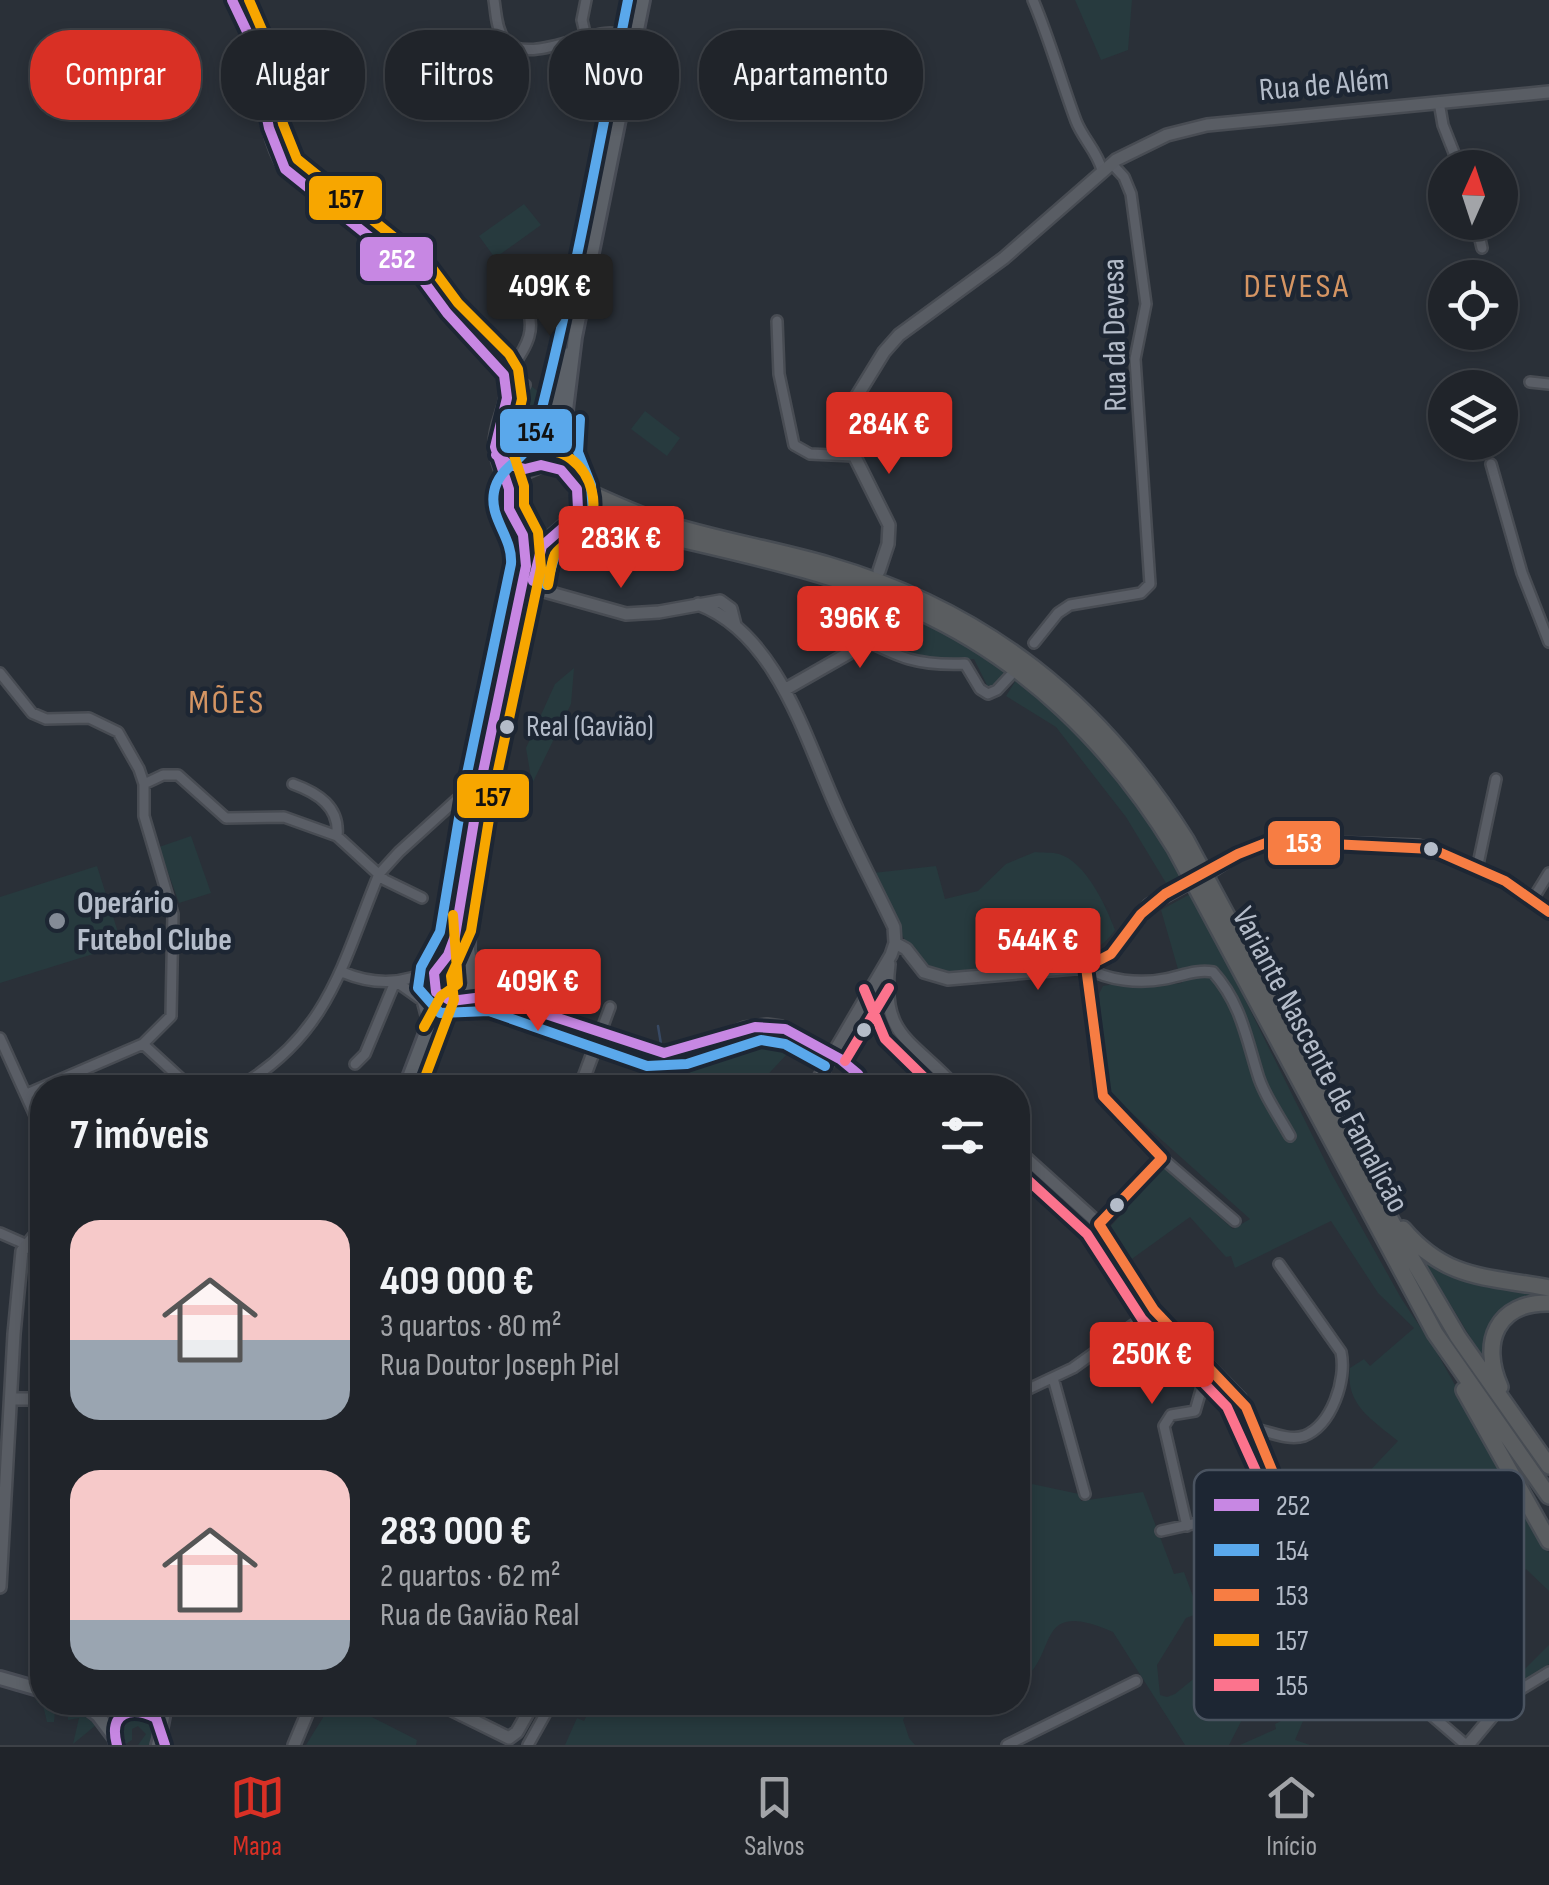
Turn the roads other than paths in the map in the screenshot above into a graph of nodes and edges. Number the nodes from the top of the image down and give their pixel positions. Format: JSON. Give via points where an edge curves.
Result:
{"nodes":[{"id":1,"x":252,"y":0,"type":"edge"},
{"id":2,"x":494,"y":0,"type":"edge"},
{"id":3,"x":586,"y":0,"type":"edge"},
{"id":4,"x":643,"y":0,"type":"edge"},
{"id":5,"x":1033,"y":0,"type":"edge"},
{"id":6,"x":235,"y":1,"type":"edge"},
{"id":7,"x":243,"y":17,"type":"junction"},
{"id":8,"x":584,"y":30,"type":"edge"},
{"id":9,"x":636,"y":30,"type":"edge"},
{"id":10,"x":549,"y":46,"type":"edge"},
{"id":11,"x":1549,"y":92,"type":"edge"},
{"id":12,"x":1439,"y":102,"type":"junction"},
{"id":13,"x":618,"y":120,"type":"edge"},
{"id":14,"x":1095,"y":150,"type":"junction"},
{"id":15,"x":1453,"y":150,"type":"edge"},
{"id":16,"x":1110,"y":165,"type":"junction"},
{"id":17,"x":1480,"y":240,"type":"edge"},
{"id":18,"x":1482,"y":248,"type":"dead end"},
{"id":19,"x":523,"y":300,"type":"dead end"},
{"id":20,"x":777,"y":321,"type":"dead end"},
{"id":21,"x":575,"y":337,"type":"junction"},
{"id":22,"x":504,"y":370,"type":"junction"},
{"id":23,"x":1530,"y":382,"type":"dead end"},
{"id":24,"x":1549,"y":384,"type":"edge"},
{"id":25,"x":525,"y":385,"type":"dead end"},
{"id":26,"x":496,"y":455,"type":"junction"},
{"id":27,"x":853,"y":456,"type":"junction"},
{"id":28,"x":1491,"y":464,"type":"dead end"},
{"id":29,"x":528,"y":468,"type":"junction"},
{"id":30,"x":571,"y":478,"type":"junction"},
{"id":31,"x":509,"y":489,"type":"junction"},
{"id":32,"x":518,"y":525,"type":"junction"},
{"id":33,"x":562,"y":529,"type":"junction"},
{"id":34,"x":879,"y":571,"type":"dead end"},
{"id":35,"x":534,"y":574,"type":"junction"},
{"id":36,"x":544,"y":591,"type":"junction"},
{"id":37,"x":869,"y":600,"type":"dead end"},
{"id":38,"x":528,"y":601,"type":"junction"},
{"id":39,"x":856,"y":636,"type":"junction"},
{"id":40,"x":1549,"y":642,"type":"edge"},
{"id":41,"x":1034,"y":643,"type":"dead end"},
{"id":42,"x":0,"y":673,"type":"edge"},
{"id":43,"x":1010,"y":676,"type":"dead end"},
{"id":44,"x":786,"y":688,"type":"junction"},
{"id":45,"x":1496,"y":779,"type":"dead end"},
{"id":46,"x":144,"y":784,"type":"junction"},
{"id":47,"x":293,"y":784,"type":"dead end"},
{"id":48,"x":479,"y":791,"type":"junction"},
{"id":49,"x":337,"y":836,"type":"junction"},
{"id":50,"x":1478,"y":869,"type":"junction"},
{"id":51,"x":1213,"y":870,"type":"dead end"},
{"id":52,"x":1549,"y":873,"type":"edge"},
{"id":53,"x":380,"y":874,"type":"junction"},
{"id":54,"x":1185,"y":885,"type":"dead end"},
{"id":55,"x":422,"y":898,"type":"dead end"},
{"id":56,"x":1533,"y":899,"type":"junction"},
{"id":57,"x":1549,"y":912,"type":"edge"},
{"id":58,"x":893,"y":949,"type":"junction"},
{"id":59,"x":440,"y":965,"type":"junction"},
{"id":60,"x":1086,"y":967,"type":"junction"},
{"id":61,"x":342,"y":972,"type":"junction"},
{"id":62,"x":473,"y":974,"type":"junction"},
{"id":63,"x":876,"y":980,"type":"junction"},
{"id":64,"x":396,"y":982,"type":"junction"},
{"id":65,"x":440,"y":996,"type":"junction"},
{"id":66,"x":491,"y":996,"type":"junction"},
{"id":67,"x":888,"y":997,"type":"junction"},
{"id":68,"x":460,"y":999,"type":"junction"},
{"id":69,"x":610,"y":1007,"type":"dead end"},
{"id":70,"x":428,"y":1027,"type":"junction"},
{"id":71,"x":600,"y":1034,"type":"junction"},
{"id":72,"x":0,"y":1038,"type":"edge"},
{"id":73,"x":143,"y":1044,"type":"junction"},
{"id":74,"x":832,"y":1053,"type":"junction"},
{"id":75,"x":355,"y":1064,"type":"dead end"},
{"id":76,"x":71,"y":1075,"type":"edge"},
{"id":77,"x":177,"y":1075,"type":"edge"},
{"id":78,"x":259,"y":1075,"type":"edge"},
{"id":79,"x":410,"y":1075,"type":"edge"},
{"id":80,"x":421,"y":1075,"type":"edge"},
{"id":81,"x":585,"y":1075,"type":"edge"},
{"id":82,"x":820,"y":1075,"type":"edge"},
{"id":83,"x":857,"y":1075,"type":"edge"},
{"id":84,"x":944,"y":1075,"type":"edge"},
{"id":85,"x":30,"y":1093,"type":"edge"},
{"id":86,"x":27,"y":1094,"type":"junction"},
{"id":87,"x":30,"y":1101,"type":"edge"},
{"id":88,"x":1290,"y":1136,"type":"dead end"},
{"id":89,"x":1162,"y":1158,"type":"junction"},
{"id":90,"x":1030,"y":1162,"type":"edge"},
{"id":91,"x":1381,"y":1203,"type":"junction"},
{"id":92,"x":1234,"y":1221,"type":"dead end"},
{"id":93,"x":1099,"y":1224,"type":"junction"},
{"id":94,"x":0,"y":1233,"type":"edge"},
{"id":95,"x":30,"y":1239,"type":"edge"},
{"id":96,"x":25,"y":1244,"type":"junction"},
{"id":97,"x":1280,"y":1264,"type":"dead end"},
{"id":98,"x":1549,"y":1288,"type":"edge"},
{"id":99,"x":1549,"y":1303,"type":"edge"},
{"id":100,"x":1154,"y":1310,"type":"junction"},
{"id":101,"x":1435,"y":1333,"type":"junction"},
{"id":102,"x":1208,"y":1366,"type":"junction"},
{"id":103,"x":1052,"y":1378,"type":"junction"},
{"id":104,"x":1030,"y":1388,"type":"edge"},
{"id":105,"x":10,"y":1399,"type":"junction"},
{"id":106,"x":30,"y":1400,"type":"edge"},
{"id":107,"x":1256,"y":1429,"type":"junction"},
{"id":108,"x":1527,"y":1434,"type":"junction"},
{"id":109,"x":4,"y":1462,"type":"edge"},
{"id":110,"x":1549,"y":1466,"type":"edge"},
{"id":111,"x":1274,"y":1470,"type":"edge"},
{"id":112,"x":1510,"y":1470,"type":"edge"},
{"id":113,"x":1547,"y":1493,"type":"edge"},
{"id":114,"x":1085,"y":1494,"type":"dead end"},
{"id":115,"x":1524,"y":1496,"type":"edge"},
{"id":116,"x":1194,"y":1524,"type":"edge"},
{"id":117,"x":1187,"y":1526,"type":"junction"},
{"id":118,"x":1161,"y":1531,"type":"dead end"},
{"id":119,"x":1549,"y":1542,"type":"edge"},
{"id":120,"x":0,"y":1587,"type":"edge"},
{"id":121,"x":1549,"y":1672,"type":"edge"},
{"id":122,"x":0,"y":1678,"type":"edge"},
{"id":123,"x":1136,"y":1681,"type":"dead end"},
{"id":124,"x":30,"y":1687,"type":"edge"},
{"id":125,"x":1524,"y":1688,"type":"edge"},
{"id":126,"x":98,"y":1715,"type":"edge"},
{"id":127,"x":124,"y":1715,"type":"edge"},
{"id":128,"x":151,"y":1715,"type":"edge"},
{"id":129,"x":307,"y":1715,"type":"edge"},
{"id":130,"x":526,"y":1715,"type":"edge"},
{"id":131,"x":545,"y":1715,"type":"edge"},
{"id":132,"x":462,"y":1716,"type":"edge"},
{"id":133,"x":1437,"y":1720,"type":"edge"},
{"id":134,"x":1489,"y":1720,"type":"edge"},
{"id":135,"x":1032,"y":1733,"type":"junction"},
{"id":136,"x":161,"y":1739,"type":"edge"},
{"id":137,"x":498,"y":1740,"type":"edge"},
{"id":138,"x":115,"y":1742,"type":"edge"},
{"id":139,"x":294,"y":1745,"type":"edge"},
{"id":140,"x":528,"y":1745,"type":"edge"},
{"id":141,"x":1007,"y":1745,"type":"edge"},
{"id":142,"x":1038,"y":1745,"type":"edge"},
{"id":143,"x":1467,"y":1745,"type":"edge"}],
"edges":[{"from":1,"to":7,"type":"street"},
{"from":2,"to":10,"type":"street","via":[[508,44]]},
{"from":3,"to":8,"type":"street"},
{"from":4,"to":9,"type":"main road"},
{"from":5,"to":14,"type":"street","name":"Rua da Devesa","via":[[1078,126]]},
{"from":6,"to":7,"type":"street"},
{"from":7,"to":22,"type":"street","via":[[272,144],[285,169],[422,280]]},
{"from":11,"to":12,"type":"street","name":"Rua de Além"},
{"from":12,"to":15,"type":"street"},
{"from":12,"to":16,"type":"street","name":"Rua de Além","via":[[1194,127]]},
{"from":13,"to":21,"type":"main road"},
{"from":14,"to":16,"type":"street"},
{"from":14,"to":16,"type":"street","name":"Rua da Devesa"},
{"from":16,"to":27,"type":"street","name":"Rua de Além","via":[[1004,258],[899,335],[870,371],[846,420]]},
{"from":16,"to":41,"type":"street","name":"Rua da Devesa","via":[[1130,194],[1146,304],[1135,359],[1150,584],[1141,593],[1066,607]]},
{"from":17,"to":18,"type":"street"},
{"from":19,"to":22,"type":"street","via":[[531,334]]},
{"from":20,"to":27,"type":"street","via":[[779,374],[794,446],[810,454]]},
{"from":21,"to":29,"type":"main road","via":[[544,450]]},
{"from":21,"to":30,"type":"main road","via":[[562,444]]},
{"from":22,"to":25,"type":"street"},
{"from":22,"to":26,"type":"street","via":[[508,398]]},
{"from":23,"to":24,"type":"street"},
{"from":26,"to":29,"type":"street"},
{"from":26,"to":31,"type":"street"},
{"from":27,"to":34,"type":"street","via":[[889,525]]},
{"from":28,"to":40,"type":"street"},
{"from":29,"to":30,"type":"main road","via":[[552,466]]},
{"from":29,"to":31,"type":"main road"},
{"from":30,"to":33,"type":"main road","via":[[578,509]]},
{"from":30,"to":91,"type":"highway","name":"Variante Nascente de Famalicão","via":[[582,490],[660,522],[827,564],[914,595],[990,636],[1078,704],[1130,759],[1186,840]]},
{"from":31,"to":32,"type":"main road","via":[[508,508]]},
{"from":32,"to":33,"type":"main road","via":[[536,535]]},
{"from":32,"to":48,"type":"main road","via":[[526,566]]},
{"from":33,"to":35,"type":"main road","via":[[542,546]]},
{"from":33,"to":101,"type":"highway","name":"Variante Nascente de Famalicão","via":[[588,520],[609,522],[879,595],[968,638],[1059,704],[1107,752],[1175,848]]},
{"from":35,"to":36,"type":"street"},
{"from":35,"to":38,"type":"main road"},
{"from":36,"to":38,"type":"street"},
{"from":36,"to":44,"type":"street","via":[[626,614],[729,606],[735,625]]},
{"from":37,"to":39,"type":"street"},
{"from":38,"to":62,"type":"main road","via":[[470,901]]},
{"from":39,"to":43,"type":"street","via":[[914,662],[967,665],[986,694]]},
{"from":39,"to":44,"type":"street","via":[[842,659]]},
{"from":42,"to":46,"type":"street","via":[[32,713],[89,718],[118,732]]},
{"from":44,"to":58,"type":"street","via":[[894,927]]},
{"from":45,"to":50,"type":"street"},
{"from":46,"to":49,"type":"street","via":[[178,775],[226,818],[284,816]]},
{"from":46,"to":73,"type":"street","via":[[144,816],[173,914],[174,1001],[171,1016]]},
{"from":47,"to":49,"type":"street","via":[[328,804]]},
{"from":48,"to":53,"type":"street","via":[[464,793]]},
{"from":48,"to":59,"type":"main road","via":[[455,936]]},
{"from":49,"to":53,"type":"street"},
{"from":50,"to":51,"type":"street","via":[[1418,846],[1281,840]]},
{"from":50,"to":56,"type":"street"},
{"from":52,"to":56,"type":"street"},
{"from":53,"to":55,"type":"street"},
{"from":53,"to":61,"type":"street"},
{"from":54,"to":60,"type":"street","via":[[1149,905],[1112,954]]},
{"from":56,"to":57,"type":"street"},
{"from":58,"to":60,"type":"street","via":[[906,949],[924,972],[948,979]]},
{"from":58,"to":63,"type":"street"},
{"from":58,"to":67,"type":"street"},
{"from":59,"to":62,"type":"main road","via":[[456,960]]},
{"from":59,"to":64,"type":"street"},
{"from":59,"to":65,"type":"main road","via":[[433,986]]},
{"from":60,"to":88,"type":"street","via":[[1102,978],[1158,980],[1213,972],[1234,1003],[1257,1074]]},
{"from":60,"to":89,"type":"street","via":[[1103,1096]]},
{"from":61,"to":64,"type":"street","via":[[367,982]]},
{"from":61,"to":78,"type":"street","via":[[321,1012]]},
{"from":62,"to":66,"type":"street"},
{"from":62,"to":68,"type":"main road","via":[[472,990]]},
{"from":63,"to":67,"type":"street"},
{"from":63,"to":74,"type":"street"},
{"from":64,"to":70,"type":"street","via":[[422,1000]]},
{"from":64,"to":75,"type":"street"},
{"from":65,"to":68,"type":"main road"},
{"from":65,"to":70,"type":"main road"},
{"from":66,"to":68,"type":"street"},
{"from":66,"to":71,"type":"street"},
{"from":67,"to":84,"type":"street","via":[[897,1032]]},
{"from":68,"to":80,"type":"main road","via":[[443,1020]]},
{"from":69,"to":71,"type":"street"},
{"from":70,"to":79,"type":"main road"},
{"from":71,"to":74,"type":"street","via":[[649,1051],[679,1053],[768,1025]]},
{"from":71,"to":81,"type":"street"},
{"from":72,"to":86,"type":"street"},
{"from":73,"to":76,"type":"street"},
{"from":73,"to":77,"type":"street"},
{"from":74,"to":82,"type":"street"},
{"from":74,"to":83,"type":"street"},
{"from":85,"to":86,"type":"street"},
{"from":86,"to":87,"type":"street"},
{"from":89,"to":92,"type":"street"},
{"from":89,"to":93,"type":"street"},
{"from":90,"to":93,"type":"street"},
{"from":91,"to":98,"type":"highway","via":[[1423,1252],[1449,1268]]},
{"from":91,"to":108,"type":"highway","name":"Variante Nascente de Famalicão","via":[[1458,1337]]},
{"from":93,"to":100,"type":"street"},
{"from":94,"to":96,"type":"street"},
{"from":95,"to":96,"type":"street"},
{"from":96,"to":105,"type":"street"},
{"from":97,"to":107,"type":"street","via":[[1342,1356],[1332,1409],[1304,1436]]},
{"from":99,"to":108,"type":"highway","via":[[1511,1312],[1492,1343],[1494,1373]]},
{"from":100,"to":102,"type":"street"},
{"from":100,"to":103,"type":"street"},
{"from":101,"to":112,"type":"highway"},
{"from":101,"to":113,"type":"highway","name":"Variante Nascente de Famalicão"},
{"from":102,"to":107,"type":"street","via":[[1240,1398]]},
{"from":102,"to":117,"type":"street","via":[[1195,1411],[1170,1416],[1164,1426]]},
{"from":103,"to":104,"type":"street"},
{"from":103,"to":114,"type":"street"},
{"from":105,"to":106,"type":"street"},
{"from":105,"to":109,"type":"street"},
{"from":107,"to":111,"type":"street"},
{"from":108,"to":110,"type":"highway","name":"Variante Nascente de Famalicão"},
{"from":109,"to":120,"type":"street"},
{"from":115,"to":119,"type":"highway"},
{"from":116,"to":117,"type":"street"},
{"from":117,"to":118,"type":"street"},
{"from":121,"to":125,"type":"street"},
{"from":122,"to":124,"type":"main road"},
{"from":123,"to":135,"type":"street"},
{"from":126,"to":138,"type":"main road"},
{"from":127,"to":138,"type":"main road"},
{"from":128,"to":136,"type":"main road"},
{"from":129,"to":139,"type":"street"},
{"from":130,"to":137,"type":"street","via":[[513,1736]]},
{"from":131,"to":140,"type":"street"},
{"from":132,"to":137,"type":"street"},
{"from":133,"to":143,"type":"street"},
{"from":134,"to":143,"type":"street"},
{"from":135,"to":141,"type":"street"},
{"from":135,"to":142,"type":"street"}]}
